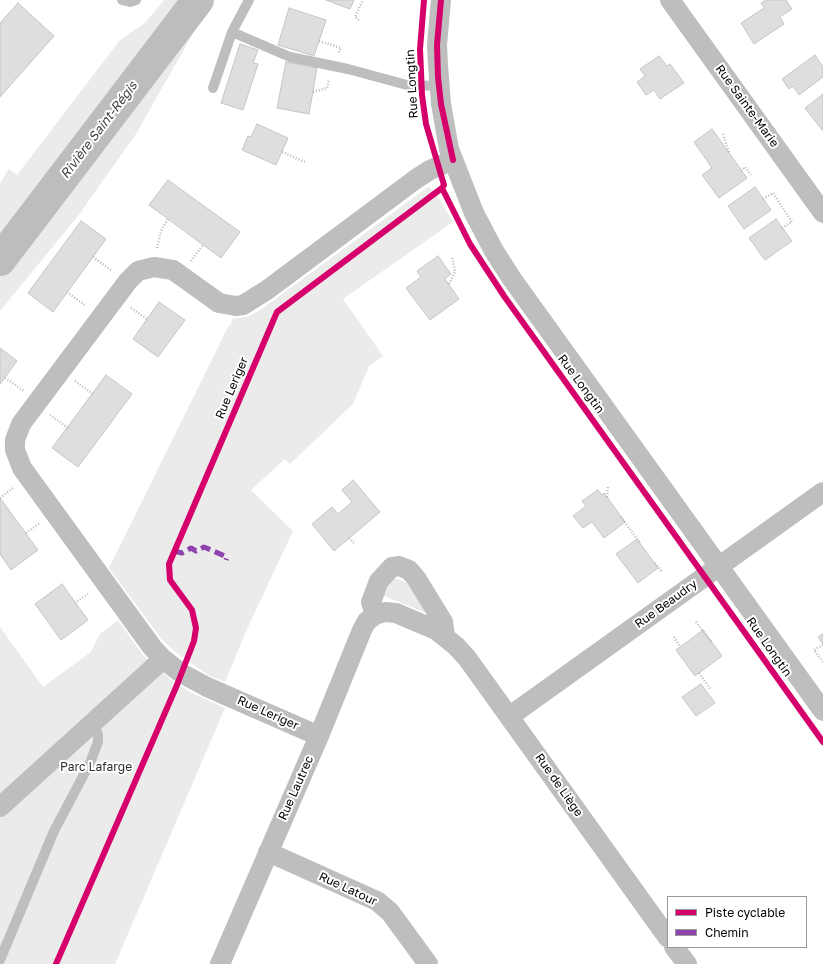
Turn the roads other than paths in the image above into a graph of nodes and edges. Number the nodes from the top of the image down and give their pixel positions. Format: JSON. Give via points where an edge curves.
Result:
{"nodes":[{"id":1,"x":122,"y":0,"type":"edge"},
{"id":2,"x":136,"y":0,"type":"edge"},
{"id":3,"x":249,"y":0,"type":"edge"},
{"id":4,"x":441,"y":0,"type":"edge"},
{"id":5,"x":670,"y":0,"type":"edge"},
{"id":6,"x":232,"y":32,"type":"junction"},
{"id":7,"x":439,"y":86,"type":"junction"},
{"id":8,"x":213,"y":88,"type":"dead end"},
{"id":9,"x":453,"y":160,"type":"junction"},
{"id":10,"x":823,"y":213,"type":"edge"},
{"id":11,"x":823,"y":492,"type":"edge"},
{"id":12,"x":719,"y":567,"type":"junction"},
{"id":13,"x":375,"y":615,"type":"junction"},
{"id":14,"x":445,"y":636,"type":"junction"},
{"id":15,"x":163,"y":659,"type":"junction"},
{"id":16,"x":823,"y":711,"type":"edge"},
{"id":17,"x":510,"y":716,"type":"junction"},
{"id":18,"x":92,"y":722,"type":"junction"},
{"id":19,"x":319,"y":736,"type":"junction"},
{"id":20,"x":0,"y":807,"type":"edge"},
{"id":21,"x":268,"y":852,"type":"junction"},
{"id":22,"x":667,"y":937,"type":"edge"},
{"id":23,"x":675,"y":948,"type":"edge"},
{"id":24,"x":0,"y":960,"type":"edge"},
{"id":25,"x":220,"y":964,"type":"edge"},
{"id":26,"x":428,"y":964,"type":"edge"},
{"id":27,"x":686,"y":964,"type":"edge"}],
"edges":[{"from":1,"to":2,"type":"lane"},
{"from":3,"to":6,"type":"lane"},
{"from":4,"to":7,"type":"street","name":"Rue Longtin","via":[[437,45]]},
{"from":5,"to":10,"type":"street","name":"Rue Sainte-Marie"},
{"from":6,"to":7,"type":"lane","via":[[290,56],[407,85]]},
{"from":6,"to":8,"type":"lane"},
{"from":7,"to":9,"type":"street","name":"Rue Longtin"},
{"from":9,"to":12,"type":"street","name":"Rue Longtin","via":[[474,213],[501,264]]},
{"from":9,"to":15,"type":"street","name":"Rue Leriger","via":[[416,179],[267,290],[243,305],[219,303],[173,270],[160,266],[142,269],[128,281],[17,432],[15,450],[22,468]]},
{"from":11,"to":12,"type":"street","name":"Rue Beaudry"},
{"from":12,"to":16,"type":"street","name":"Rue Longtin"},
{"from":12,"to":17,"type":"street","name":"Rue Beaudry"},
{"from":13,"to":14,"type":"street","name":"Rue de Liège","via":[[385,612],[396,613],[420,622]]},
{"from":13,"to":14,"type":"street","via":[[371,602],[378,581],[392,567],[399,566],[409,570],[416,578],[443,622]]},
{"from":13,"to":19,"type":"street","name":"Rue Lautrec","via":[[367,621],[362,630]]},
{"from":14,"to":17,"type":"street","name":"Rue de Liège","via":[[467,658]]},
{"from":15,"to":18,"type":"street"},
{"from":15,"to":19,"type":"street","name":"Rue Leriger","via":[[207,687]]},
{"from":17,"to":22,"type":"street","name":"Rue de Liège"},
{"from":18,"to":20,"type":"street"},
{"from":18,"to":24,"type":"lane","via":[[98,734],[98,742],[90,763],[54,831]]},
{"from":19,"to":21,"type":"street","name":"Rue Lautrec"},
{"from":21,"to":25,"type":"street","name":"Rue Lautrec"},
{"from":21,"to":26,"type":"street","name":"Rue Latour","via":[[380,904],[397,920]]},
{"from":23,"to":27,"type":"street"}]}
